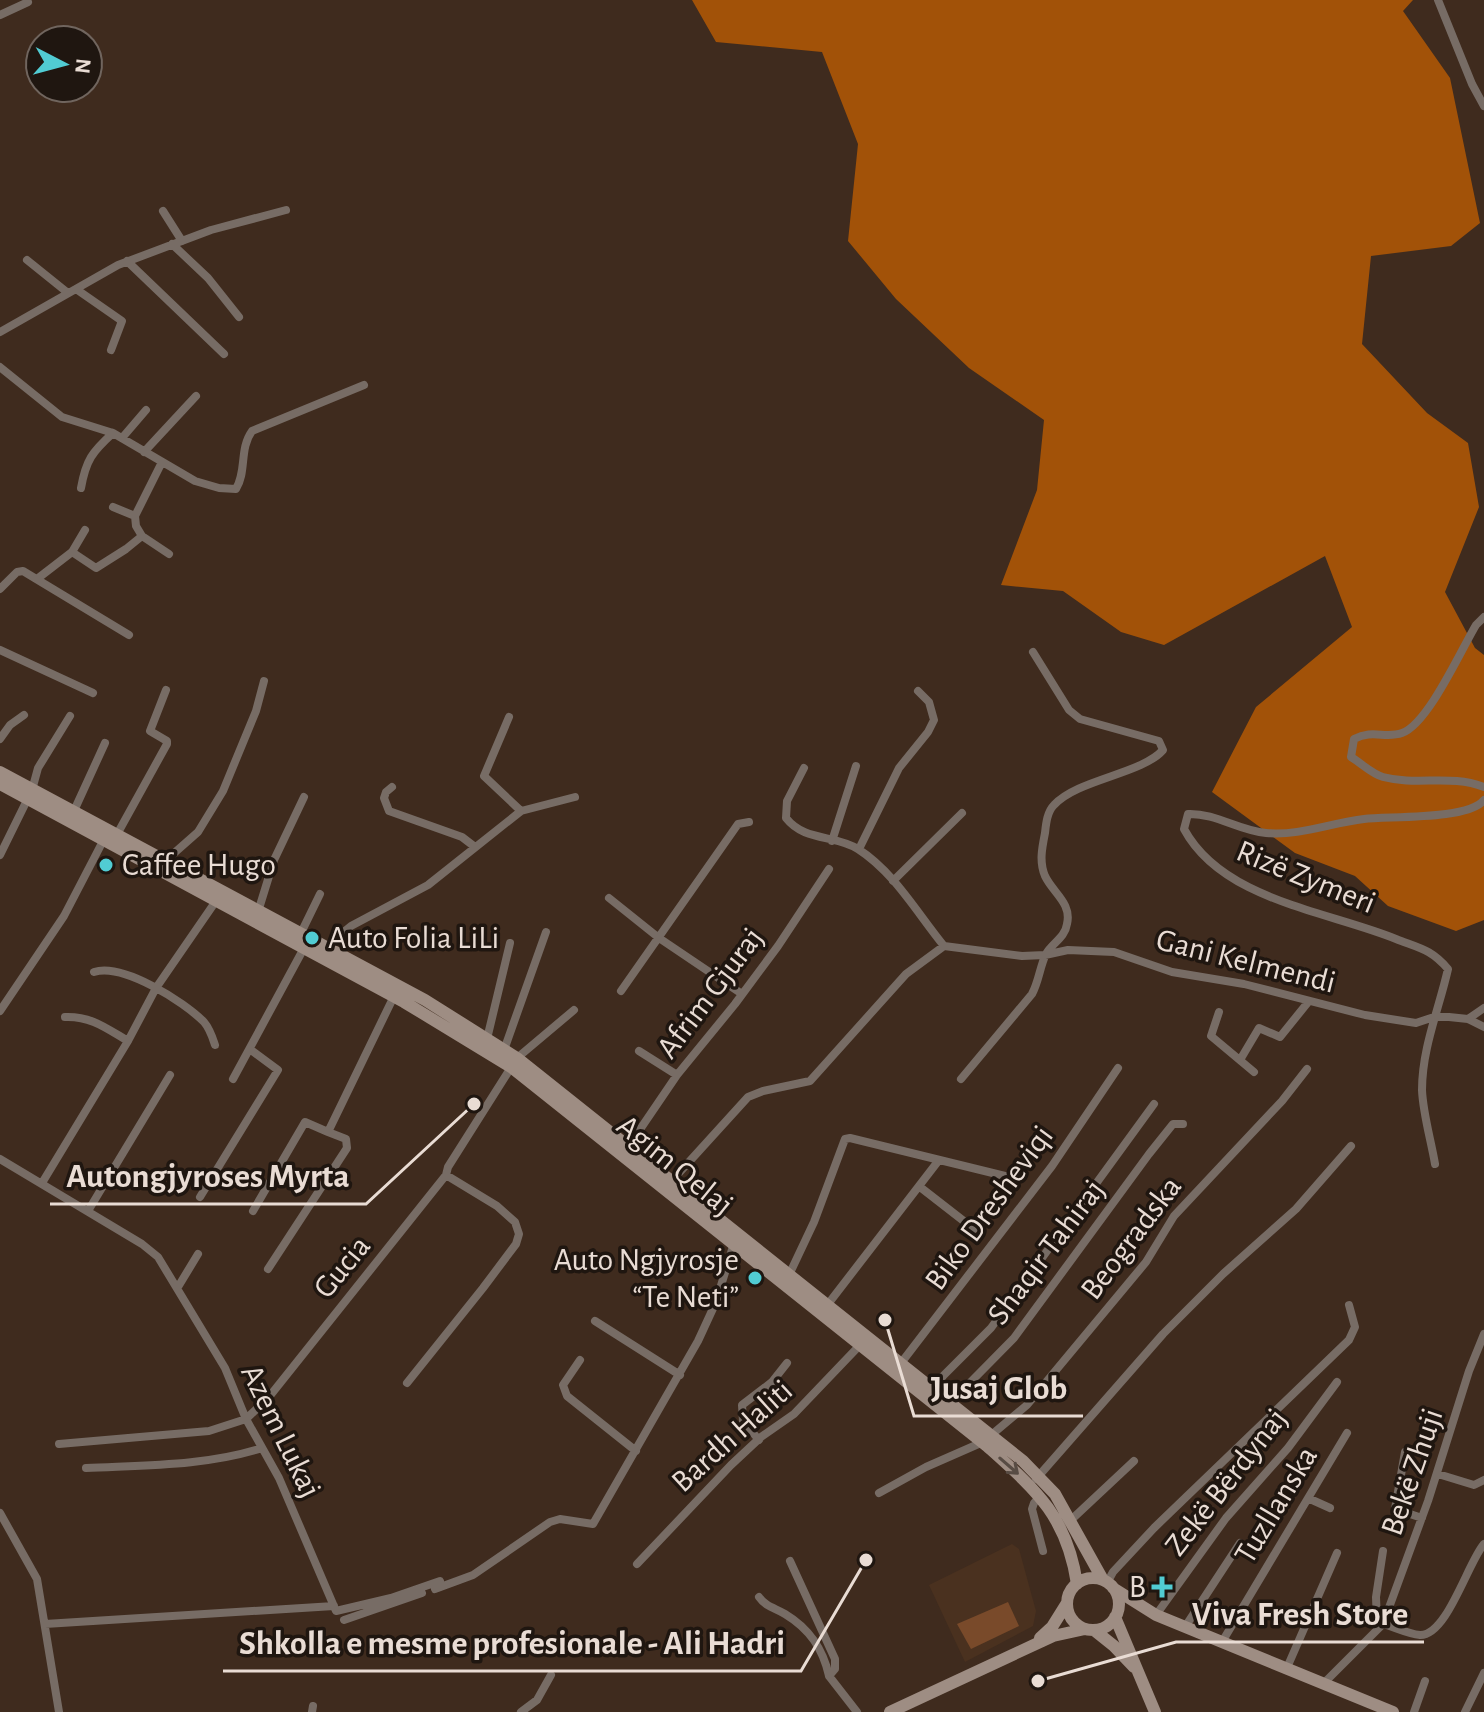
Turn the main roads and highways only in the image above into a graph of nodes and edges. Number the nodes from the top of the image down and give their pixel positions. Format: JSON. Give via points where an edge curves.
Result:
{"nodes":[{"id":1,"x":0,"y":772,"type":"edge"},
{"id":2,"x":0,"y":784,"type":"edge"},
{"id":3,"x":30,"y":795,"type":"junction"},
{"id":4,"x":110,"y":840,"type":"junction"},
{"id":5,"x":485,"y":1044,"type":"junction"},
{"id":6,"x":514,"y":1062,"type":"junction"},
{"id":7,"x":735,"y":1240,"type":"junction"},
{"id":8,"x":824,"y":1310,"type":"junction"},
{"id":9,"x":898,"y":1368,"type":"junction"},
{"id":10,"x":1037,"y":1486,"type":"junction"},
{"id":11,"x":1077,"y":1584,"type":"junction"},
{"id":12,"x":1108,"y":1584,"type":"junction"},
{"id":13,"x":1067,"y":1603,"type":"junction"},
{"id":14,"x":1116,"y":1615,"type":"junction"},
{"id":15,"x":1156,"y":1615,"type":"junction"},
{"id":16,"x":1089,"y":1629,"type":"junction"},
{"id":17,"x":1032,"y":1645,"type":"junction"},
{"id":18,"x":1141,"y":1676,"type":"junction"},
{"id":19,"x":890,"y":1712,"type":"edge"},
{"id":20,"x":1155,"y":1712,"type":"edge"},
{"id":21,"x":1393,"y":1712,"type":"edge"}],
"edges":[{"from":1,"to":3,"type":"main road","name":"Agim Qelaj"},
{"from":2,"to":3,"type":"main road","name":"Agim Qelaj"},
{"from":3,"to":4,"type":"main road","name":"Agim Qelaj"},
{"from":3,"to":4,"type":"main road","name":"Agim Qelaj","via":[[73,813]]},
{"from":4,"to":5,"type":"main road","name":"Agim Qelaj"},
{"from":5,"to":6,"type":"main road","name":"Agim Qelaj"},
{"from":5,"to":6,"type":"main road","name":"Agim Qelaj","via":[[504,1050]]},
{"from":6,"to":7,"type":"main road","name":"Agim Qelaj"},
{"from":7,"to":8,"type":"main road","name":"Agim Qelaj"},
{"from":7,"to":8,"type":"main road","name":"Agim Qelaj","via":[[789,1275]]},
{"from":8,"to":9,"type":"main road","name":"Agim Qelaj"},
{"from":8,"to":9,"type":"main road","name":"Agim Qelaj","via":[[860,1345]]},
{"from":9,"to":10,"type":"main road","name":"Agim Qelaj","via":[[988,1439]]},
{"from":10,"to":11,"type":"main road","name":"Agim Qelaj","via":[[1060,1526]]},
{"from":10,"to":12,"type":"main road","name":"Agim Qelaj","via":[[1071,1520],[1087,1556]]},
{"from":11,"to":12,"type":"main road","via":[[1087,1579]]},
{"from":11,"to":13,"type":"main road"},
{"from":12,"to":14,"type":"main road","via":[[1118,1602]]},
{"from":12,"to":15,"type":"main road"},
{"from":13,"to":16,"type":"main road","via":[[1072,1619]]},
{"from":13,"to":17,"type":"main road"},
{"from":14,"to":15,"type":"main road"},
{"from":14,"to":16,"type":"main road","via":[[1110,1624]]},
{"from":14,"to":18,"type":"main road"},
{"from":15,"to":21,"type":"main road"},
{"from":16,"to":17,"type":"main road"},
{"from":16,"to":18,"type":"main road","via":[[1114,1646]]},
{"from":17,"to":19,"type":"main road"},
{"from":18,"to":20,"type":"main road"}]}
